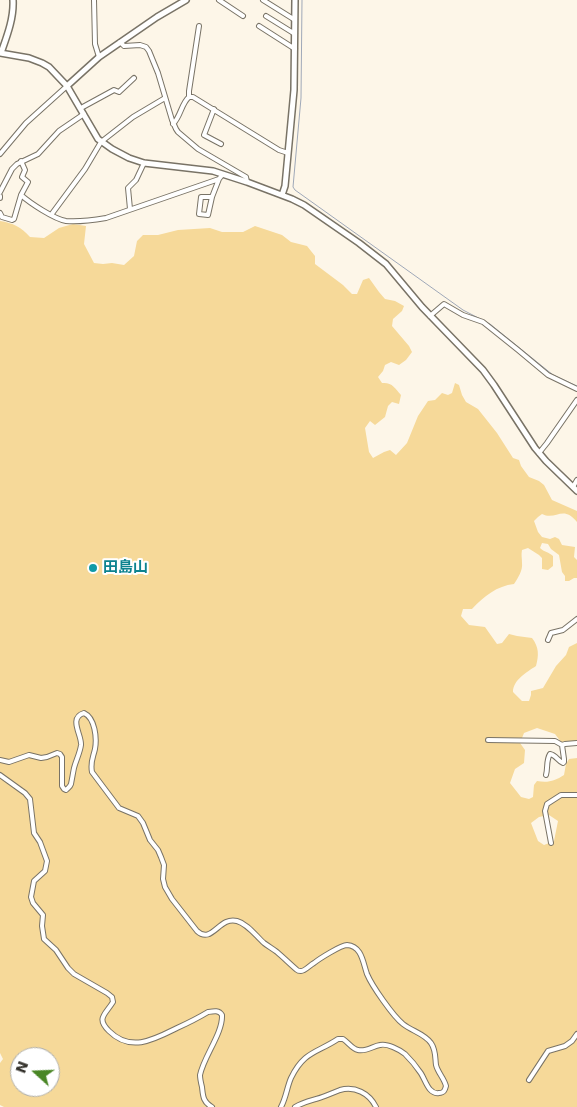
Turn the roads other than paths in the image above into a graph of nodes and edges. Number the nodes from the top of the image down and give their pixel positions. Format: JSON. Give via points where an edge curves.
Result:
{"nodes":[{"id":1,"x":13,"y":0,"type":"edge"},
{"id":2,"x":94,"y":0,"type":"edge"},
{"id":3,"x":186,"y":0,"type":"edge"},
{"id":4,"x":219,"y":0,"type":"edge"},
{"id":5,"x":263,"y":0,"type":"edge"},
{"id":6,"x":295,"y":0,"type":"edge"},
{"id":7,"x":179,"y":2,"type":"edge"},
{"id":8,"x":243,"y":16,"type":"dead end"},
{"id":9,"x":266,"y":16,"type":"dead end"},
{"id":10,"x":295,"y":20,"type":"junction"},
{"id":11,"x":200,"y":26,"type":"dead end"},
{"id":12,"x":259,"y":26,"type":"dead end"},
{"id":13,"x":295,"y":34,"type":"junction"},
{"id":14,"x":120,"y":42,"type":"junction"},
{"id":15,"x":295,"y":48,"type":"junction"},
{"id":16,"x":0,"y":54,"type":"edge"},
{"id":17,"x":99,"y":57,"type":"junction"},
{"id":18,"x":134,"y":78,"type":"dead end"},
{"id":19,"x":67,"y":86,"type":"junction"},
{"id":20,"x":189,"y":97,"type":"junction"},
{"id":21,"x":165,"y":98,"type":"junction"},
{"id":22,"x":81,"y":108,"type":"junction"},
{"id":23,"x":214,"y":109,"type":"junction"},
{"id":24,"x":84,"y":114,"type":"junction"},
{"id":25,"x":173,"y":124,"type":"junction"},
{"id":26,"x":101,"y":142,"type":"junction"},
{"id":27,"x":221,"y":144,"type":"dead end"},
{"id":28,"x":288,"y":153,"type":"junction"},
{"id":29,"x":0,"y":154,"type":"edge"},
{"id":30,"x":21,"y":161,"type":"junction"},
{"id":31,"x":144,"y":163,"type":"junction"},
{"id":32,"x":221,"y":177,"type":"junction"},
{"id":33,"x":247,"y":182,"type":"junction"},
{"id":34,"x":0,"y":192,"type":"edge"},
{"id":35,"x":21,"y":195,"type":"junction"},
{"id":36,"x":282,"y":195,"type":"junction"},
{"id":37,"x":212,"y":197,"type":"junction"},
{"id":38,"x":130,"y":209,"type":"junction"},
{"id":39,"x":0,"y":213,"type":"edge"},
{"id":40,"x":51,"y":215,"type":"junction"},
{"id":41,"x":430,"y":316,"type":"junction"},
{"id":42,"x":577,"y":389,"type":"edge"},
{"id":43,"x":577,"y":400,"type":"edge"},
{"id":44,"x":539,"y":453,"type":"junction"},
{"id":45,"x":577,"y":480,"type":"edge"},
{"id":46,"x":575,"y":489,"type":"edge"},
{"id":47,"x":577,"y":619,"type":"edge"},
{"id":48,"x":548,"y":640,"type":"dead end"},
{"id":49,"x":488,"y":740,"type":"dead end"},
{"id":50,"x":577,"y":743,"type":"edge"},
{"id":51,"x":562,"y":745,"type":"junction"},
{"id":52,"x":0,"y":760,"type":"edge"},
{"id":53,"x":0,"y":775,"type":"edge"},
{"id":54,"x":546,"y":775,"type":"dead end"},
{"id":55,"x":577,"y":794,"type":"edge"},
{"id":56,"x":551,"y":843,"type":"dead end"},
{"id":57,"x":577,"y":1034,"type":"edge"},
{"id":58,"x":529,"y":1080,"type":"dead end"},
{"id":59,"x":212,"y":1107,"type":"edge"},
{"id":60,"x":281,"y":1107,"type":"edge"},
{"id":61,"x":295,"y":1107,"type":"edge"},
{"id":62,"x":376,"y":1107,"type":"edge"}],
"edges":[{"from":1,"to":16,"type":"street","via":[[11,23]]},
{"from":2,"to":17,"type":"street","via":[[95,44]]},
{"from":3,"to":7,"type":"street"},
{"from":4,"to":8,"type":"street"},
{"from":5,"to":10,"type":"street"},
{"from":6,"to":10,"type":"street"},
{"from":7,"to":14,"type":"street"},
{"from":9,"to":13,"type":"street"},
{"from":10,"to":13,"type":"street"},
{"from":11,"to":20,"type":"street"},
{"from":12,"to":15,"type":"street"},
{"from":13,"to":15,"type":"street"},
{"from":14,"to":17,"type":"street"},
{"from":14,"to":21,"type":"street","via":[[124,46],[140,45],[149,51]]},
{"from":15,"to":28,"type":"street"},
{"from":16,"to":19,"type":"street","via":[[42,63]]},
{"from":17,"to":19,"type":"street"},
{"from":18,"to":22,"type":"street","via":[[119,92],[114,90]]},
{"from":19,"to":22,"type":"street"},
{"from":19,"to":29,"type":"street","via":[[26,123]]},
{"from":20,"to":23,"type":"street","via":[[197,98]]},
{"from":20,"to":25,"type":"street"},
{"from":21,"to":25,"type":"street"},
{"from":21,"to":26,"type":"street"},
{"from":22,"to":24,"type":"street"},
{"from":23,"to":27,"type":"street","via":[[204,135]]},
{"from":23,"to":28,"type":"street"},
{"from":24,"to":26,"type":"street"},
{"from":24,"to":30,"type":"street","via":[[59,131],[38,154]]},
{"from":25,"to":33,"type":"street","via":[[198,149],[246,177]]},
{"from":26,"to":31,"type":"street"},
{"from":26,"to":40,"type":"street"},
{"from":28,"to":36,"type":"street"},
{"from":30,"to":34,"type":"street","via":[[12,169]]},
{"from":30,"to":35,"type":"street","via":[[25,170],[22,177],[28,182]]},
{"from":31,"to":32,"type":"street","via":[[203,170]]},
{"from":31,"to":38,"type":"street","via":[[128,188]]},
{"from":32,"to":33,"type":"street"},
{"from":32,"to":37,"type":"street"},
{"from":32,"to":38,"type":"street"},
{"from":33,"to":36,"type":"street"},
{"from":35,"to":39,"type":"street","via":[[14,219],[2,217]]},
{"from":35,"to":40,"type":"street"},
{"from":36,"to":41,"type":"street","via":[[304,205],[386,264]]},
{"from":37,"to":37,"type":"street","via":[[201,197],[199,214],[208,215]]},
{"from":38,"to":40,"type":"street","via":[[97,219],[66,221]]},
{"from":41,"to":42,"type":"street","via":[[444,304],[483,322],[548,375]]},
{"from":41,"to":44,"type":"street","via":[[483,370]]},
{"from":43,"to":44,"type":"street"},
{"from":44,"to":46,"type":"street"},
{"from":45,"to":46,"type":"street"},
{"from":47,"to":48,"type":"street","via":[[563,630],[551,633]]},
{"from":49,"to":51,"type":"street","via":[[550,740]]},
{"from":50,"to":51,"type":"street"},
{"from":51,"to":54,"type":"street","via":[[564,762],[550,754]]},
{"from":52,"to":60,"type":"street","via":[[8,762],[29,756],[42,758],[60,754],[62,786],[66,790],[71,783],[81,744],[77,719],[80,714],[88,715],[96,735],[90,765],[92,772],[114,802],[138,816],[143,823],[161,857],[166,887],[196,931],[205,936],[235,920],[300,971],[340,947],[352,946],[358,950],[372,983],[396,1016],[433,1045],[436,1066],[446,1086],[441,1093],[431,1091],[421,1073],[400,1051],[380,1044],[364,1051],[354,1049],[343,1039],[309,1054],[301,1062],[291,1078]]},
{"from":53,"to":59,"type":"street","via":[[28,796],[34,832],[47,861],[44,871],[34,881],[31,898],[44,915],[44,939],[74,974],[112,997],[113,1002],[103,1015],[104,1026],[117,1038],[141,1042],[208,1012],[217,1011],[222,1015],[200,1079],[203,1099]]},
{"from":55,"to":56,"type":"street","via":[[561,795],[548,804],[545,811]]},
{"from":57,"to":58,"type":"street","via":[[572,1042],[548,1051]]},
{"from":61,"to":62,"type":"street","via":[[346,1089],[366,1094]]}]}
